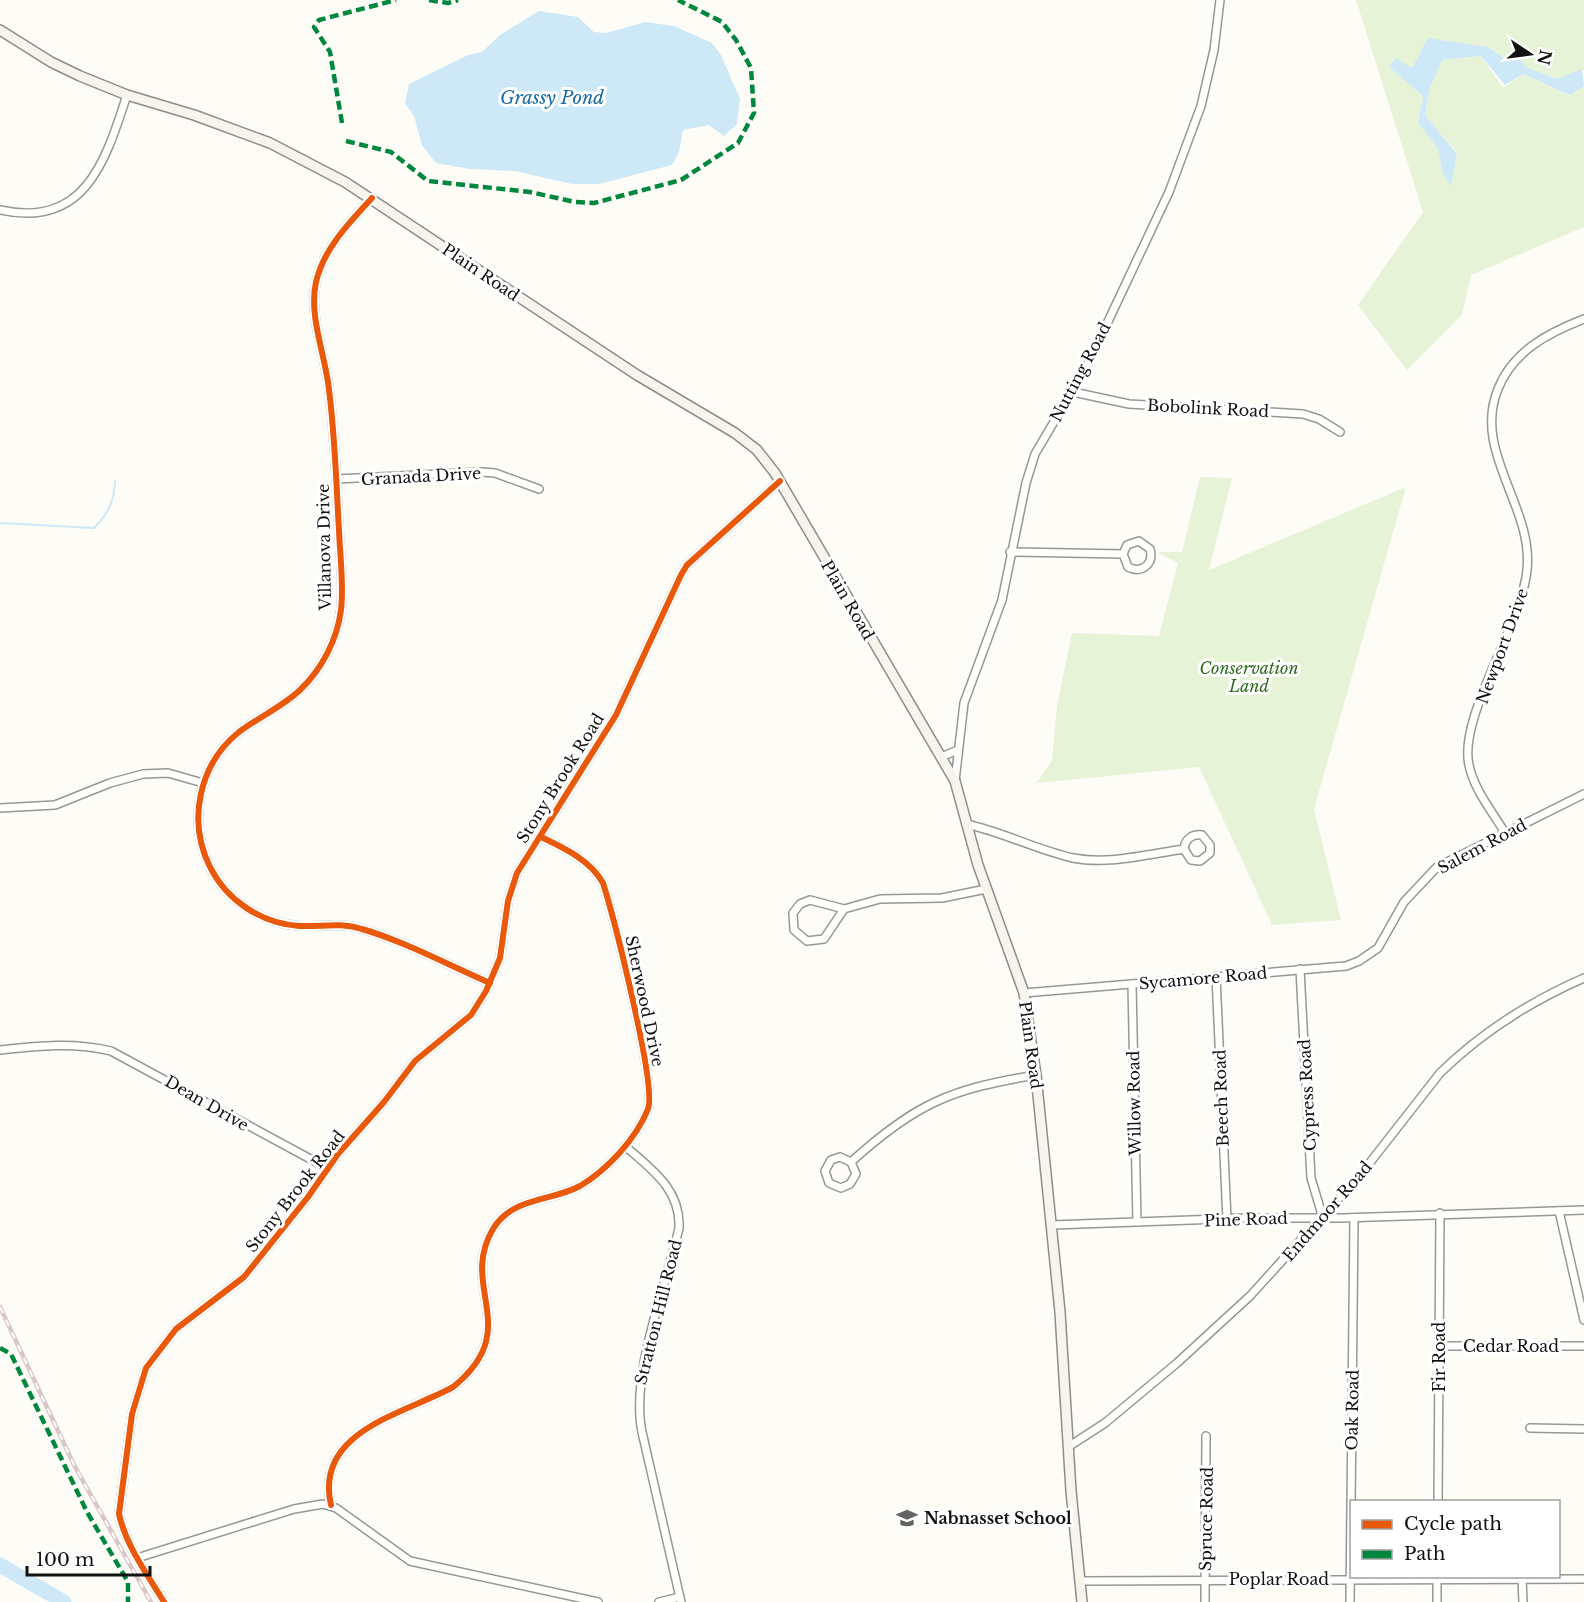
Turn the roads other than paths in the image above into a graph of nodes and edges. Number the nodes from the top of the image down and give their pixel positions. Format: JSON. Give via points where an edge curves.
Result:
{"nodes":[{"id":1,"x":1220,"y":0,"type":"edge"},
{"id":2,"x":0,"y":30,"type":"edge"},
{"id":3,"x":127,"y":95,"type":"junction"},
{"id":4,"x":372,"y":198,"type":"junction"},
{"id":5,"x":0,"y":210,"type":"edge"},
{"id":6,"x":1584,"y":319,"type":"edge"},
{"id":7,"x":1073,"y":392,"type":"junction"},
{"id":8,"x":1340,"y":432,"type":"dead end"},
{"id":9,"x":336,"y":480,"type":"junction"},
{"id":10,"x":780,"y":481,"type":"junction"},
{"id":11,"x":539,"y":489,"type":"dead end"},
{"id":12,"x":1010,"y":552,"type":"junction"},
{"id":13,"x":1123,"y":554,"type":"junction"},
{"id":14,"x":958,"y":750,"type":"junction"},
{"id":15,"x":941,"y":757,"type":"junction"},
{"id":16,"x":955,"y":781,"type":"junction"},
{"id":17,"x":204,"y":783,"type":"junction"},
{"id":18,"x":1584,"y":794,"type":"edge"},
{"id":19,"x":0,"y":808,"type":"edge"},
{"id":20,"x":966,"y":824,"type":"junction"},
{"id":21,"x":1505,"y":833,"type":"junction"},
{"id":22,"x":541,"y":837,"type":"junction"},
{"id":23,"x":1184,"y":849,"type":"dead end"},
{"id":24,"x":986,"y":889,"type":"junction"},
{"id":25,"x":844,"y":909,"type":"junction"},
{"id":26,"x":1378,"y":948,"type":"joint"},
{"id":27,"x":1300,"y":969,"type":"junction"},
{"id":28,"x":1216,"y":976,"type":"junction"},
{"id":29,"x":1584,"y":978,"type":"edge"},
{"id":30,"x":490,"y":983,"type":"junction"},
{"id":31,"x":1131,"y":984,"type":"junction"},
{"id":32,"x":1024,"y":993,"type":"junction"},
{"id":33,"x":0,"y":1050,"type":"edge"},
{"id":34,"x":1036,"y":1076,"type":"junction"},
{"id":35,"x":625,"y":1146,"type":"junction"},
{"id":36,"x":852,"y":1162,"type":"junction"},
{"id":37,"x":327,"y":1168,"type":"junction"},
{"id":38,"x":1584,"y":1210,"type":"edge"},
{"id":39,"x":1559,"y":1211,"type":"junction"},
{"id":40,"x":1440,"y":1213,"type":"junction"},
{"id":41,"x":1323,"y":1218,"type":"junction"},
{"id":42,"x":1354,"y":1218,"type":"junction"},
{"id":43,"x":1227,"y":1220,"type":"junction"},
{"id":44,"x":1137,"y":1222,"type":"junction"},
{"id":45,"x":1052,"y":1226,"type":"junction"},
{"id":46,"x":1584,"y":1320,"type":"edge"},
{"id":47,"x":1439,"y":1346,"type":"junction"},
{"id":48,"x":1584,"y":1346,"type":"edge"},
{"id":49,"x":1530,"y":1428,"type":"dead end"},
{"id":50,"x":1584,"y":1429,"type":"edge"},
{"id":51,"x":1206,"y":1436,"type":"dead end"},
{"id":52,"x":1068,"y":1447,"type":"junction"},
{"id":53,"x":1351,"y":1500,"type":"edge"},
{"id":54,"x":1438,"y":1500,"type":"edge"},
{"id":55,"x":331,"y":1505,"type":"junction"},
{"id":56,"x":137,"y":1558,"type":"junction"},
{"id":57,"x":1437,"y":1578,"type":"edge"},
{"id":58,"x":1205,"y":1579,"type":"junction"},
{"id":59,"x":1350,"y":1579,"type":"junction"},
{"id":60,"x":1522,"y":1579,"type":"junction"},
{"id":61,"x":1584,"y":1579,"type":"edge"},
{"id":62,"x":1082,"y":1581,"type":"junction"},
{"id":63,"x":680,"y":1599,"type":"edge"},
{"id":64,"x":164,"y":1602,"type":"edge"},
{"id":65,"x":598,"y":1602,"type":"edge"},
{"id":66,"x":659,"y":1602,"type":"edge"},
{"id":67,"x":1082,"y":1602,"type":"edge"},
{"id":68,"x":1205,"y":1602,"type":"edge"},
{"id":69,"x":1350,"y":1602,"type":"edge"},
{"id":70,"x":1437,"y":1602,"type":"edge"},
{"id":71,"x":1523,"y":1602,"type":"edge"}],
"edges":[{"from":1,"to":7,"type":"street","name":"Nutting Road","via":[[1214,50],[1194,129],[1169,192]]},
{"from":2,"to":3,"type":"main road","name":"Plain Road","via":[[51,62]]},
{"from":3,"to":4,"type":"main road","name":"Plain Road","via":[[270,143]]},
{"from":3,"to":5,"type":"street","via":[[104,162],[77,195],[36,212]]},
{"from":4,"to":9,"type":"street","name":"Villanova Drive","via":[[332,245],[315,292]]},
{"from":4,"to":10,"type":"main road","name":"Plain Road","via":[[637,375],[735,433],[757,450]]},
{"from":6,"to":21,"type":"street","name":"Newport Drive","via":[[1537,342],[1514,361],[1497,390],[1492,410],[1494,446],[1525,538],[1528,568],[1520,602],[1467,750],[1476,786]]},
{"from":7,"to":8,"type":"street","name":"Bobolink Road","via":[[1129,404],[1303,414],[1319,418]]},
{"from":7,"to":12,"type":"street","name":"Nutting Road","via":[[1035,454]]},
{"from":9,"to":11,"type":"street","name":"Granada Drive","via":[[482,472]]},
{"from":9,"to":17,"type":"street","name":"Villanova Drive","via":[[341,610],[328,653],[299,691],[226,745]]},
{"from":10,"to":15,"type":"main road","name":"Plain Road"},
{"from":10,"to":22,"type":"street","name":"Stony Brook Road","via":[[687,565],[616,715]]},
{"from":12,"to":13,"type":"street"},
{"from":12,"to":14,"type":"street","name":"Nutting Road","via":[[1002,600],[964,703]]},
{"from":13,"to":13,"type":"street","via":[[1132,569],[1142,569],[1151,558],[1148,545],[1139,541],[1130,542]]},
{"from":14,"to":15,"type":"street"},
{"from":14,"to":16,"type":"street","name":"Nutting Road"},
{"from":15,"to":16,"type":"main road","name":"Plain Road"},
{"from":16,"to":20,"type":"main road","name":"Plain Road"},
{"from":17,"to":19,"type":"street","via":[[168,773],[143,774],[55,805]]},
{"from":17,"to":30,"type":"street","name":"Villanova Drive","via":[[198,815],[202,848],[223,887],[247,909],[288,925],[337,924],[364,930]]},
{"from":18,"to":21,"type":"street","name":"Salem Road"},
{"from":20,"to":23,"type":"street","via":[[1085,859]]},
{"from":20,"to":24,"type":"main road","name":"Plain Road"},
{"from":21,"to":26,"type":"street","name":"Salem Road","via":[[1450,860],[1424,879],[1404,902]]},
{"from":22,"to":30,"type":"street","name":"Stony Brook Road","via":[[513,883],[500,958]]},
{"from":22,"to":35,"type":"street","name":"Sherwood Drive","via":[[588,865],[598,875],[608,897],[650,1083],[648,1108]]},
{"from":24,"to":25,"type":"street","via":[[942,898],[880,899]]},
{"from":24,"to":32,"type":"main road","name":"Plain Road"},
{"from":25,"to":25,"type":"street","via":[[824,939],[807,941],[794,930],[793,913],[805,901],[816,900]]},
{"from":26,"to":27,"type":"street","name":"Sycamore Road","via":[[1346,966]]},
{"from":27,"to":28,"type":"street","name":"Sycamore Road"},
{"from":27,"to":41,"type":"street","name":"Cypress Road","via":[[1311,1178]]},
{"from":28,"to":31,"type":"street","name":"Sycamore Road"},
{"from":28,"to":43,"type":"street","name":"Beech Road"},
{"from":29,"to":41,"type":"street","name":"Endmoor Road","via":[[1529,1005],[1460,1053]]},
{"from":30,"to":37,"type":"street","name":"Stony Brook Road","via":[[471,1015],[415,1061]]},
{"from":31,"to":32,"type":"street","name":"Sycamore Road"},
{"from":31,"to":44,"type":"street","name":"Willow Road"},
{"from":32,"to":34,"type":"main road","name":"Plain Road"},
{"from":33,"to":37,"type":"street","name":"Dean Drive","via":[[50,1044],[111,1051]]},
{"from":34,"to":36,"type":"street","via":[[963,1091],[927,1104],[894,1124]]},
{"from":34,"to":45,"type":"main road","name":"Plain Road"},
{"from":35,"to":55,"type":"street","name":"Sherwood Drive","via":[[579,1186],[521,1204],[498,1222],[483,1256],[489,1323],[482,1354],[453,1387],[353,1437],[335,1457],[328,1494]]},
{"from":35,"to":63,"type":"street","name":"Stratton Hill Road","via":[[662,1179],[673,1194],[678,1211],[677,1236],[641,1377],[638,1404]]},
{"from":36,"to":36,"type":"street","via":[[852,1182],[841,1188],[829,1183],[825,1171],[831,1160],[840,1157]]},
{"from":37,"to":56,"type":"street","name":"Stony Brook Road","via":[[243,1277],[176,1329],[146,1368],[132,1414],[119,1514]]},
{"from":38,"to":39,"type":"street","name":"Pine Road"},
{"from":39,"to":40,"type":"street","name":"Pine Road"},
{"from":39,"to":46,"type":"street"},
{"from":40,"to":42,"type":"street","name":"Pine Road"},
{"from":40,"to":47,"type":"street","name":"Fir Road"},
{"from":41,"to":42,"type":"street","name":"Pine Road"},
{"from":41,"to":43,"type":"street","name":"Pine Road"},
{"from":41,"to":52,"type":"street","name":"Endmoor Road","via":[[1225,1320],[1105,1423]]},
{"from":42,"to":53,"type":"street","name":"Oak Road"},
{"from":43,"to":44,"type":"street","name":"Pine Road"},
{"from":44,"to":45,"type":"street","name":"Pine Road"},
{"from":45,"to":52,"type":"main road","name":"Plain Road"},
{"from":47,"to":48,"type":"street","name":"Cedar Road"},
{"from":47,"to":54,"type":"street","name":"Fir Road"},
{"from":49,"to":50,"type":"street"},
{"from":51,"to":58,"type":"street","name":"Spruce Road"},
{"from":52,"to":62,"type":"main road","name":"Plain Road"},
{"from":55,"to":56,"type":"street","via":[[274,1514]]},
{"from":55,"to":65,"type":"street","via":[[410,1562]]},
{"from":56,"to":64,"type":"street","name":"Stony Brook Road"},
{"from":57,"to":59,"type":"street","name":"Poplar Road"},
{"from":57,"to":60,"type":"street","name":"Poplar Road"},
{"from":57,"to":70,"type":"street"},
{"from":58,"to":59,"type":"street","name":"Poplar Road"},
{"from":58,"to":62,"type":"street","name":"Poplar Road"},
{"from":58,"to":68,"type":"street","name":"Spruce Road"},
{"from":59,"to":69,"type":"street","name":"Oak Road"},
{"from":60,"to":61,"type":"street","name":"Poplar Road"},
{"from":60,"to":71,"type":"street"},
{"from":62,"to":67,"type":"main road","name":"Plain Road"},
{"from":63,"to":66,"type":"street"}]}
